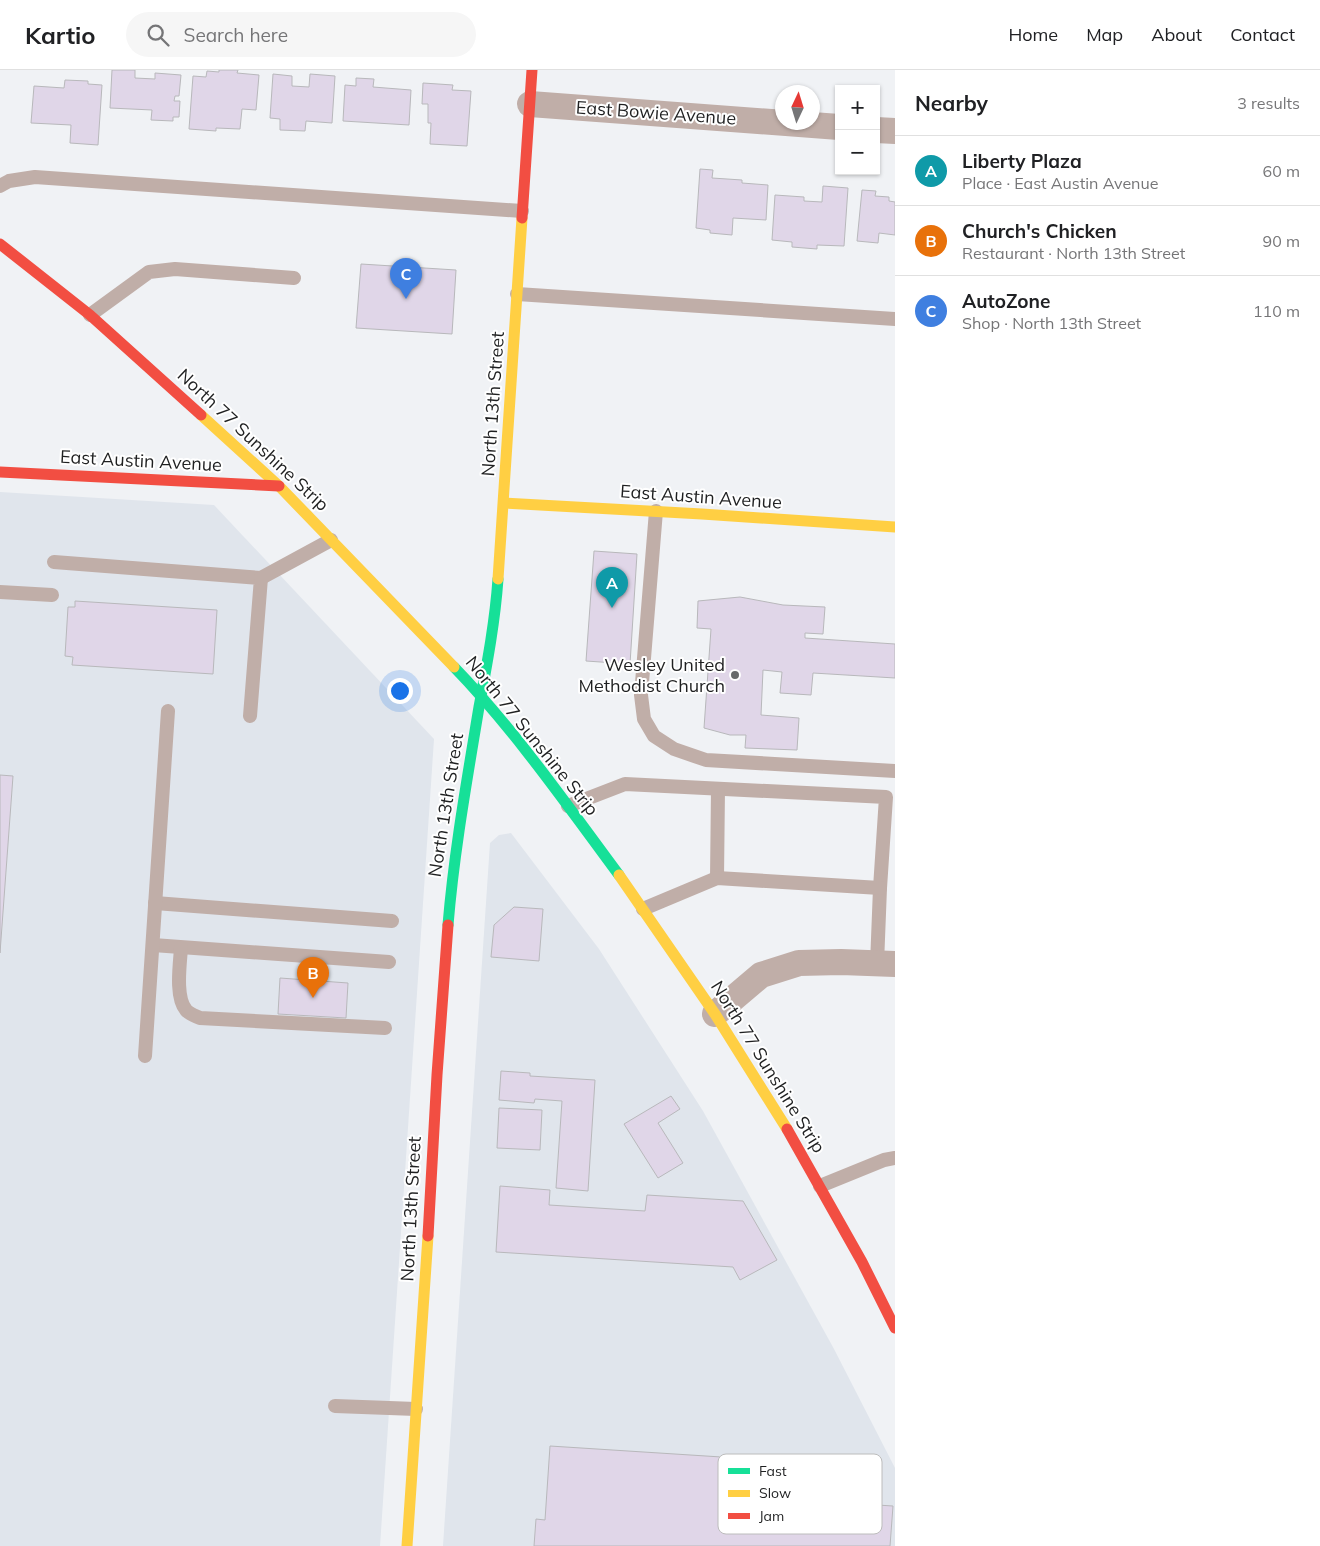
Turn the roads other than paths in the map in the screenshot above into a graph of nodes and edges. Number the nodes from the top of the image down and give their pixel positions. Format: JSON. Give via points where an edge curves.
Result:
{"nodes":[{"id":1,"x":532,"y":70,"type":"edge"},
{"id":2,"x":530,"y":104,"type":"junction"},
{"id":3,"x":835,"y":127,"type":"edge"},
{"id":4,"x":880,"y":130,"type":"edge"},
{"id":5,"x":895,"y":131,"type":"edge"},
{"id":6,"x":0,"y":186,"type":"edge"},
{"id":7,"x":522,"y":211,"type":"junction"},
{"id":8,"x":0,"y":244,"type":"edge"},
{"id":9,"x":294,"y":278,"type":"dead end"},
{"id":10,"x":518,"y":294,"type":"junction"},
{"id":11,"x":90,"y":316,"type":"junction"},
{"id":12,"x":895,"y":319,"type":"edge"},
{"id":13,"x":0,"y":472,"type":"edge"},
{"id":14,"x":279,"y":486,"type":"junction"},
{"id":15,"x":504,"y":503,"type":"junction"},
{"id":16,"x":656,"y":511,"type":"junction"},
{"id":17,"x":895,"y":528,"type":"edge"},
{"id":18,"x":331,"y":540,"type":"junction"},
{"id":19,"x":54,"y":562,"type":"dead end"},
{"id":20,"x":261,"y":578,"type":"junction"},
{"id":21,"x":0,"y":592,"type":"edge"},
{"id":22,"x":52,"y":595,"type":"dead end"},
{"id":23,"x":482,"y":696,"type":"junction"},
{"id":24,"x":168,"y":711,"type":"dead end"},
{"id":25,"x":250,"y":716,"type":"dead end"},
{"id":26,"x":895,"y":771,"type":"edge"},
{"id":27,"x":718,"y":789,"type":"junction"},
{"id":28,"x":568,"y":806,"type":"junction"},
{"id":29,"x":718,"y":878,"type":"junction"},
{"id":30,"x":880,"y":888,"type":"junction"},
{"id":31,"x":155,"y":903,"type":"junction"},
{"id":32,"x":643,"y":909,"type":"junction"},
{"id":33,"x":392,"y":921,"type":"dead end"},
{"id":34,"x":153,"y":945,"type":"junction"},
{"id":35,"x":181,"y":948,"type":"junction"},
{"id":36,"x":389,"y":962,"type":"dead end"},
{"id":37,"x":886,"y":964,"type":"edge"},
{"id":38,"x":715,"y":1014,"type":"junction"},
{"id":39,"x":385,"y":1028,"type":"dead end"},
{"id":40,"x":146,"y":1056,"type":"dead end"},
{"id":41,"x":895,"y":1158,"type":"edge"},
{"id":42,"x":820,"y":1186,"type":"junction"},
{"id":43,"x":895,"y":1328,"type":"edge"},
{"id":44,"x":334,"y":1406,"type":"dead end"},
{"id":45,"x":416,"y":1408,"type":"junction"},
{"id":46,"x":407,"y":1546,"type":"edge"}],
"edges":[{"from":1,"to":2,"type":"street","name":"North 13th Street"},
{"from":2,"to":3,"type":"street","name":"East Bowie Avenue"},
{"from":2,"to":7,"type":"street","name":"North 13th Street"},
{"from":4,"to":5,"type":"street"},
{"from":6,"to":7,"type":"lane","via":[[9,181],[34,177]]},
{"from":7,"to":10,"type":"street","name":"North 13th Street"},
{"from":8,"to":11,"type":"street","name":"North 77 Sunshine Strip"},
{"from":9,"to":11,"type":"lane","via":[[175,270],[150,272]]},
{"from":10,"to":12,"type":"lane"},
{"from":10,"to":15,"type":"street","name":"North 13th Street"},
{"from":11,"to":14,"type":"street","name":"North 77 Sunshine Strip"},
{"from":13,"to":14,"type":"street","name":"East Austin Avenue"},
{"from":14,"to":18,"type":"street","name":"North 77 Sunshine Strip"},
{"from":15,"to":16,"type":"street","name":"East Austin Avenue"},
{"from":15,"to":23,"type":"street","name":"North 13th Street","via":[[495,616]]},
{"from":16,"to":17,"type":"street","name":"East Austin Avenue"},
{"from":16,"to":26,"type":"lane","via":[[641,695],[644,719],[654,736],[674,749],[706,760]]},
{"from":18,"to":20,"type":"lane"},
{"from":18,"to":23,"type":"street","name":"North 77 Sunshine Strip"},
{"from":19,"to":20,"type":"lane"},
{"from":20,"to":25,"type":"lane"},
{"from":21,"to":22,"type":"lane"},
{"from":23,"to":28,"type":"street","name":"North 77 Sunshine Strip"},
{"from":23,"to":45,"type":"street","name":"North 13th Street","via":[[451,887]]},
{"from":24,"to":31,"type":"lane"},
{"from":27,"to":28,"type":"lane","via":[[625,784]]},
{"from":27,"to":29,"type":"lane"},
{"from":27,"to":30,"type":"lane","via":[[886,797]]},
{"from":28,"to":32,"type":"street","name":"North 77 Sunshine Strip"},
{"from":29,"to":30,"type":"lane"},
{"from":29,"to":32,"type":"lane"},
{"from":30,"to":37,"type":"lane"},
{"from":31,"to":33,"type":"lane"},
{"from":31,"to":34,"type":"lane"},
{"from":32,"to":38,"type":"street","name":"North 77 Sunshine Strip"},
{"from":34,"to":35,"type":"lane"},
{"from":34,"to":40,"type":"lane"},
{"from":35,"to":36,"type":"lane"},
{"from":35,"to":39,"type":"lane","via":[[181,1001],[187,1011],[200,1018]]},
{"from":37,"to":38,"type":"street","via":[[800,964],[761,975]]},
{"from":38,"to":42,"type":"street","name":"North 77 Sunshine Strip"},
{"from":41,"to":42,"type":"lane"},
{"from":42,"to":43,"type":"street","name":"North 77 Sunshine Strip"},
{"from":44,"to":45,"type":"lane"},
{"from":45,"to":46,"type":"street","name":"North 13th Street"}]}
